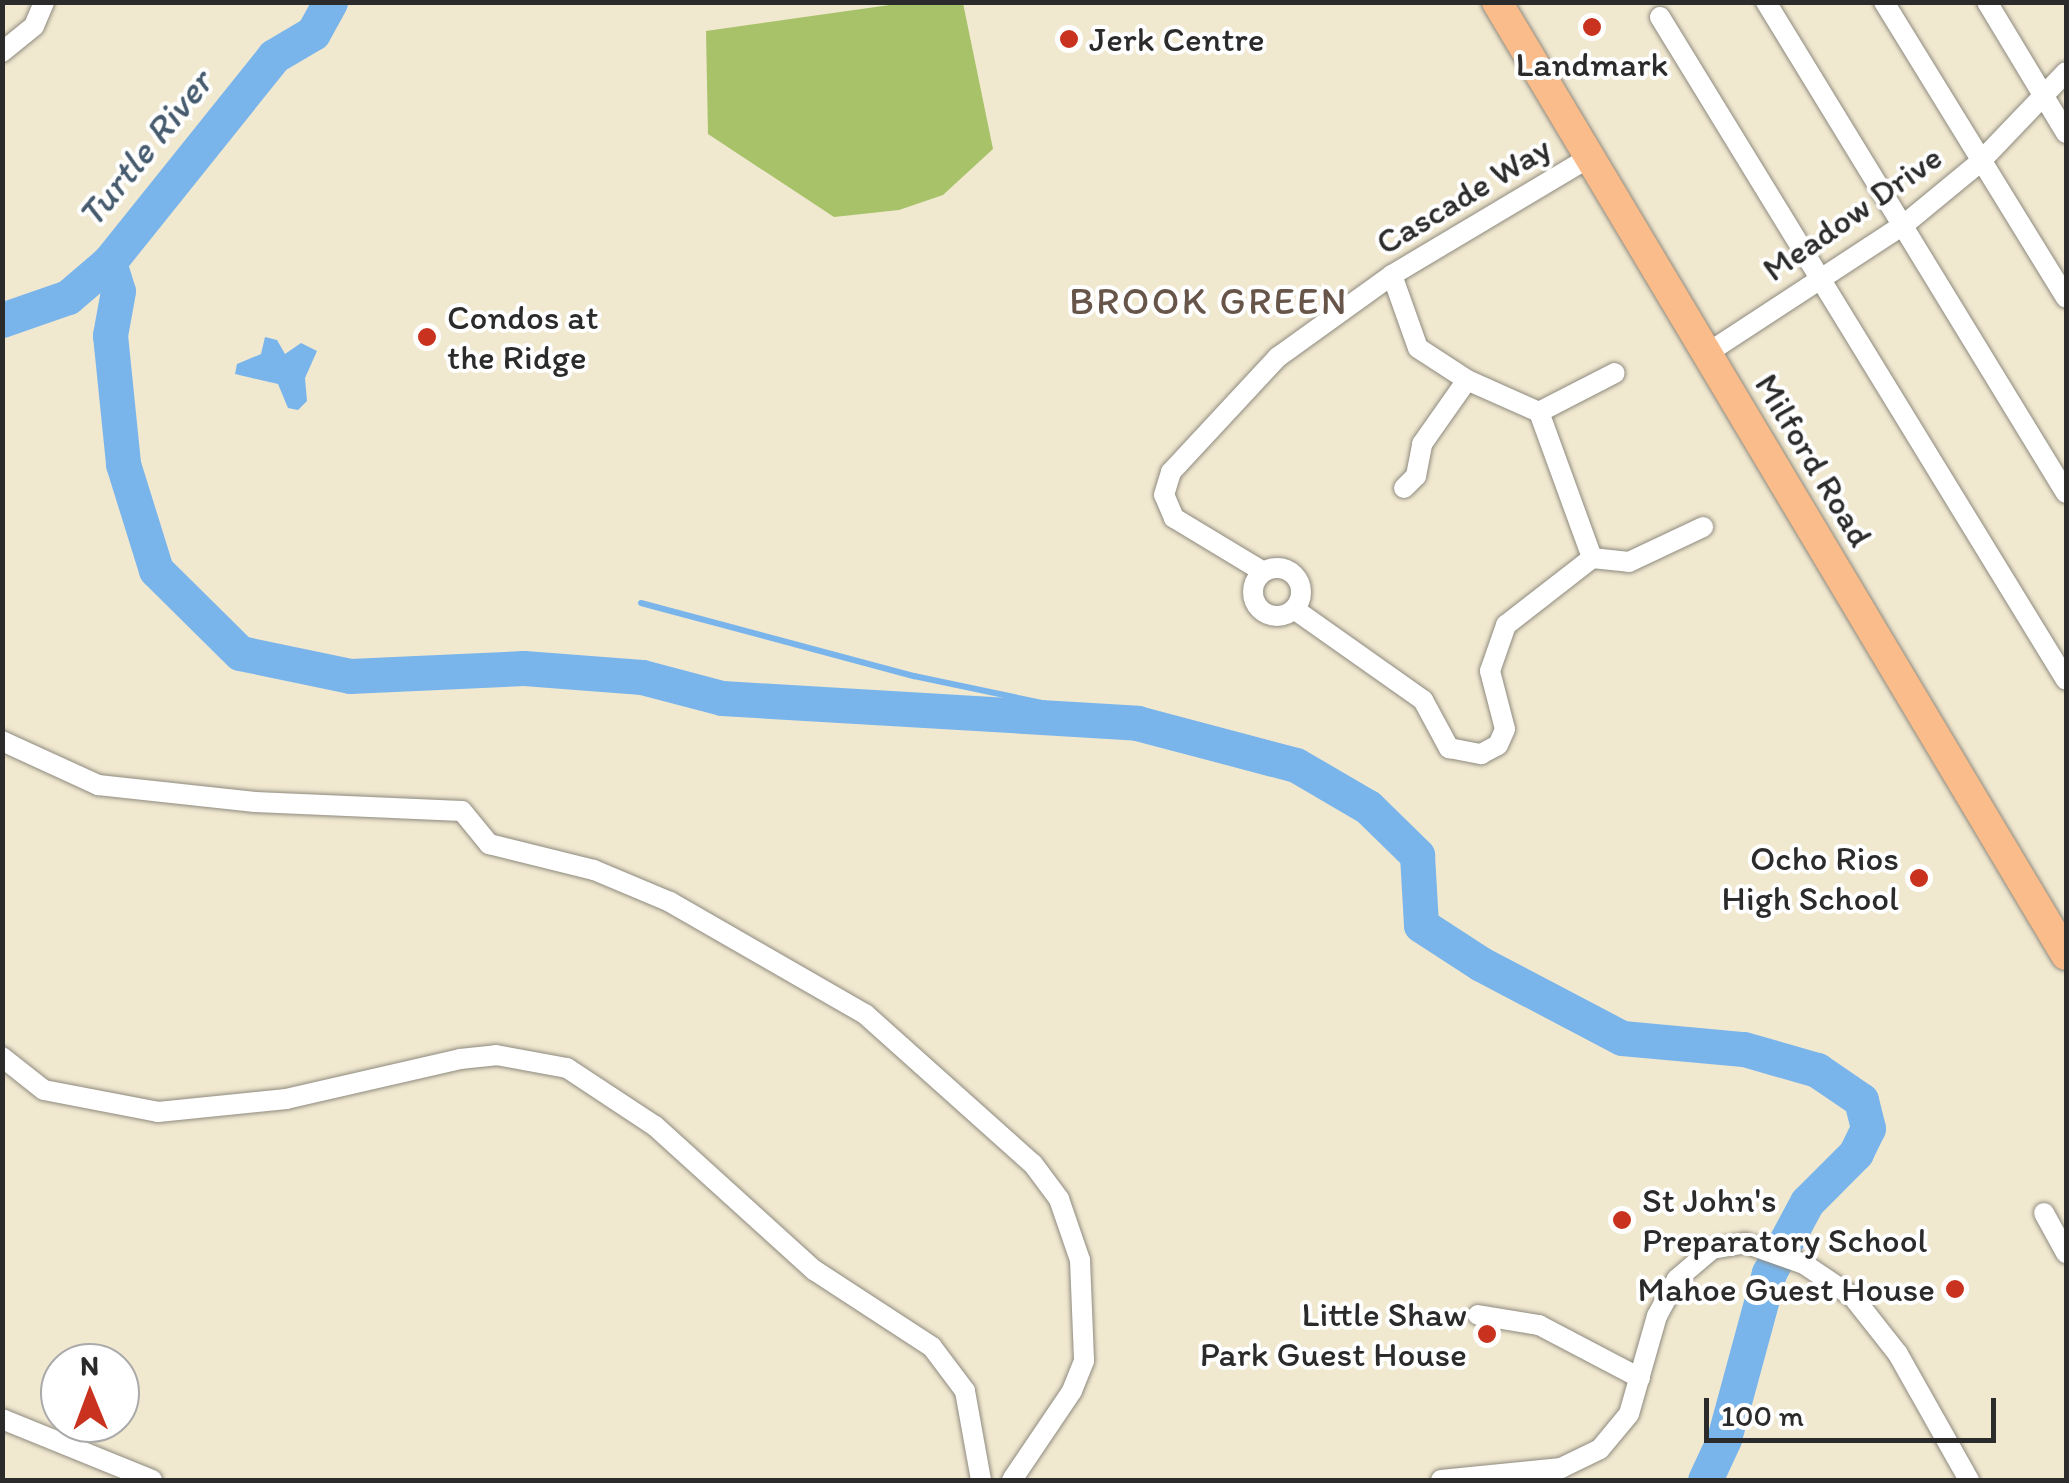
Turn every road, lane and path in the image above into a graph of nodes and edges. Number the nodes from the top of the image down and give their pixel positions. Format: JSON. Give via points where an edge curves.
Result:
{"nodes":[{"id":1,"x":44,"y":2,"type":"edge"},
{"id":2,"x":1497,"y":2,"type":"edge"},
{"id":3,"x":1766,"y":2,"type":"edge"},
{"id":4,"x":1884,"y":2,"type":"edge"},
{"id":5,"x":1987,"y":2,"type":"edge"},
{"id":6,"x":1660,"y":18,"type":"dead end"},
{"id":7,"x":2,"y":52,"type":"edge"},
{"id":8,"x":2066,"y":72,"type":"edge"},
{"id":9,"x":2045,"y":98,"type":"junction"},
{"id":10,"x":2066,"y":132,"type":"edge"},
{"id":11,"x":1592,"y":156,"type":"junction"},
{"id":12,"x":1980,"y":162,"type":"junction"},
{"id":13,"x":1906,"y":224,"type":"junction"},
{"id":14,"x":1392,"y":275,"type":"junction"},
{"id":15,"x":1820,"y":276,"type":"junction"},
{"id":16,"x":2066,"y":298,"type":"edge"},
{"id":17,"x":1706,"y":354,"type":"junction"},
{"id":18,"x":1615,"y":373,"type":"dead end"},
{"id":19,"x":1467,"y":380,"type":"junction"},
{"id":20,"x":1539,"y":412,"type":"junction"},
{"id":21,"x":1404,"y":488,"type":"dead end"},
{"id":22,"x":2066,"y":493,"type":"edge"},
{"id":23,"x":1703,"y":527,"type":"dead end"},
{"id":24,"x":1592,"y":558,"type":"junction"},
{"id":25,"x":1262,"y":571,"type":"junction"},
{"id":26,"x":1294,"y":609,"type":"junction"},
{"id":27,"x":2066,"y":680,"type":"edge"},
{"id":28,"x":2,"y":741,"type":"edge"},
{"id":29,"x":2066,"y":955,"type":"edge"},
{"id":30,"x":2,"y":1057,"type":"edge"},
{"id":31,"x":2044,"y":1214,"type":"dead end"},
{"id":32,"x":2066,"y":1252,"type":"edge"},
{"id":33,"x":1478,"y":1315,"type":"dead end"},
{"id":34,"x":1640,"y":1378,"type":"junction"},
{"id":35,"x":2,"y":1419,"type":"edge"},
{"id":36,"x":152,"y":1480,"type":"edge"},
{"id":37,"x":980,"y":1480,"type":"edge"},
{"id":38,"x":1012,"y":1480,"type":"edge"},
{"id":39,"x":1441,"y":1480,"type":"edge"},
{"id":40,"x":1969,"y":1480,"type":"edge"}],
"edges":[{"from":1,"to":7,"type":"street","via":[[34,26]]},
{"from":2,"to":11,"type":"main road","name":"Milford Road"},
{"from":3,"to":13,"type":"street"},
{"from":4,"to":12,"type":"street"},
{"from":5,"to":9,"type":"street"},
{"from":6,"to":15,"type":"street"},
{"from":8,"to":9,"type":"street","name":"Meadow Drive"},
{"from":9,"to":10,"type":"street"},
{"from":9,"to":12,"type":"street","name":"Meadow Drive"},
{"from":11,"to":14,"type":"street","name":"Cascade Way"},
{"from":11,"to":17,"type":"main road","name":"Milford Road"},
{"from":12,"to":13,"type":"street","name":"Meadow Drive"},
{"from":12,"to":16,"type":"street"},
{"from":13,"to":15,"type":"street","name":"Meadow Drive"},
{"from":13,"to":22,"type":"street"},
{"from":14,"to":19,"type":"street","via":[[1418,348]]},
{"from":14,"to":25,"type":"street","name":"Cascade Way","via":[[1278,357],[1171,472],[1164,494],[1174,518]]},
{"from":15,"to":17,"type":"street","name":"Meadow Drive"},
{"from":15,"to":27,"type":"street"},
{"from":17,"to":29,"type":"main road","name":"Milford Road"},
{"from":18,"to":20,"type":"street"},
{"from":19,"to":20,"type":"street"},
{"from":19,"to":21,"type":"street","via":[[1422,444],[1416,476]]},
{"from":20,"to":24,"type":"street"},
{"from":23,"to":24,"type":"street","via":[[1630,562]]},
{"from":24,"to":26,"type":"street","via":[[1506,624],[1491,653],[1505,729],[1498,745],[1466,755],[1449,748],[1423,700]]},
{"from":25,"to":26,"type":"street","via":[[1294,576],[1300,589]]},
{"from":25,"to":26,"type":"street","via":[[1254,590],[1258,606],[1279,616]]},
{"from":28,"to":38,"type":"street","via":[[98,785],[255,802],[462,810],[489,844],[594,870],[670,902],[865,1014],[1033,1164],[1059,1199],[1080,1260],[1084,1360],[1072,1391]]},
{"from":30,"to":37,"type":"street","via":[[44,1090],[158,1112],[233,1108],[422,1064],[496,1055],[568,1068],[655,1126],[814,1270],[932,1346],[965,1391]]},
{"from":31,"to":32,"type":"street"},
{"from":33,"to":34,"type":"street","via":[[1539,1325]]},
{"from":34,"to":39,"type":"street","via":[[1618,1432],[1584,1459],[1562,1468]]},
{"from":34,"to":40,"type":"street","via":[[1668,1292],[1692,1262],[1728,1245],[1763,1244],[1853,1297],[1875,1322]]},
{"from":35,"to":36,"type":"street"}]}
